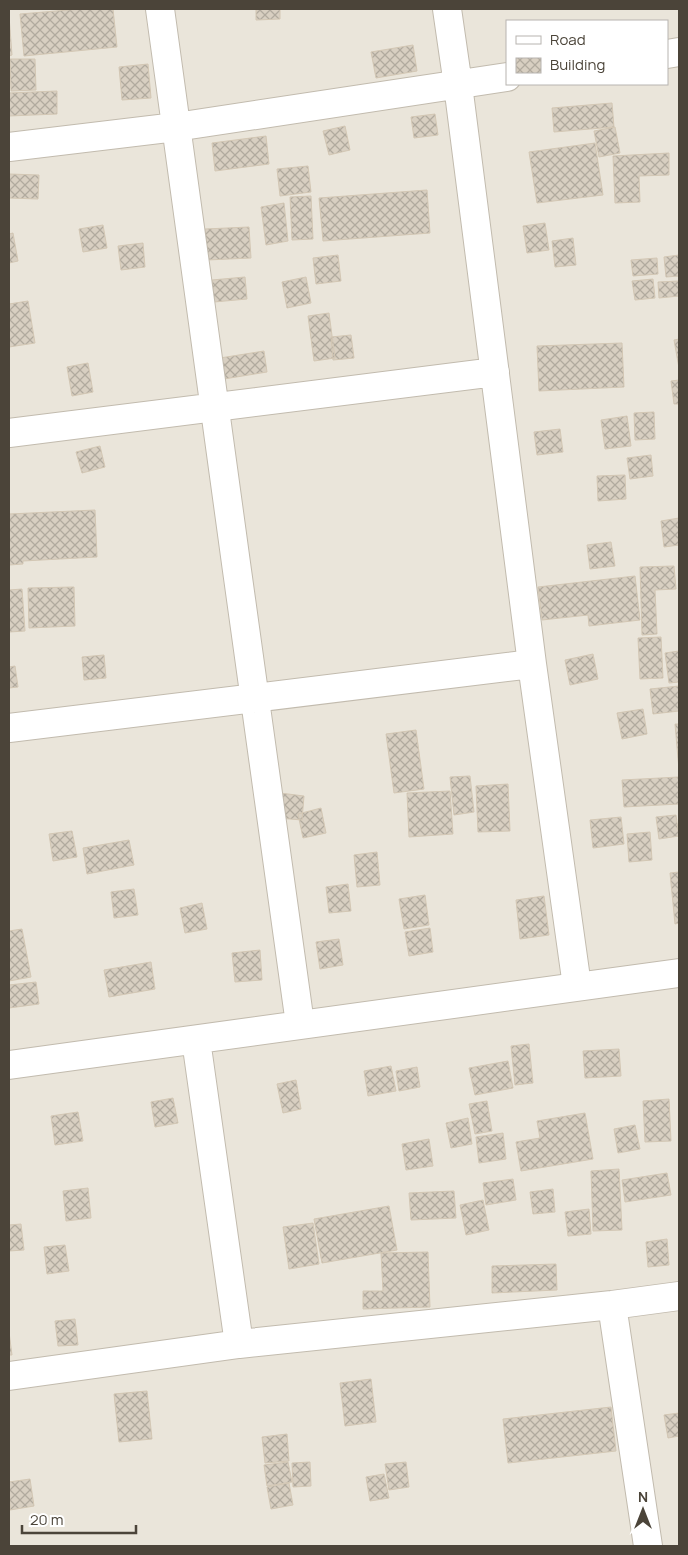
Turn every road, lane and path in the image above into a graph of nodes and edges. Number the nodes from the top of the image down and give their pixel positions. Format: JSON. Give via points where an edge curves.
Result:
{"nodes":[{"id":1,"x":160,"y":9,"type":"edge"},
{"id":2,"x":447,"y":9,"type":"edge"},
{"id":3,"x":506,"y":77,"type":"edge"},
{"id":4,"x":458,"y":85,"type":"junction"},
{"id":5,"x":176,"y":127,"type":"junction"},
{"id":6,"x":9,"y":147,"type":"edge"},
{"id":7,"x":495,"y":372,"type":"junction"},
{"id":8,"x":215,"y":406,"type":"junction"},
{"id":9,"x":9,"y":433,"type":"edge"},
{"id":10,"x":532,"y":664,"type":"junction"},
{"id":11,"x":254,"y":699,"type":"junction"},
{"id":12,"x":9,"y":728,"type":"edge"},
{"id":13,"x":679,"y":973,"type":"edge"},
{"id":14,"x":576,"y":986,"type":"junction"},
{"id":15,"x":300,"y":1024,"type":"junction"},
{"id":16,"x":196,"y":1040,"type":"junction"},
{"id":17,"x":9,"y":1065,"type":"edge"},
{"id":18,"x":679,"y":1296,"type":"edge"},
{"id":19,"x":612,"y":1305,"type":"junction"},
{"id":20,"x":239,"y":1344,"type":"junction"},
{"id":21,"x":9,"y":1376,"type":"edge"},
{"id":22,"x":648,"y":1546,"type":"edge"}],
"edges":[{"from":1,"to":5,"type":"street"},
{"from":2,"to":4,"type":"street"},
{"from":3,"to":4,"type":"street"},
{"from":4,"to":5,"type":"street"},
{"from":4,"to":7,"type":"street"},
{"from":5,"to":6,"type":"street"},
{"from":5,"to":8,"type":"street"},
{"from":7,"to":8,"type":"street"},
{"from":7,"to":10,"type":"street"},
{"from":8,"to":9,"type":"street"},
{"from":8,"to":11,"type":"street"},
{"from":10,"to":11,"type":"street"},
{"from":10,"to":14,"type":"street"},
{"from":11,"to":12,"type":"street"},
{"from":11,"to":15,"type":"street"},
{"from":13,"to":14,"type":"street"},
{"from":14,"to":15,"type":"street"},
{"from":15,"to":16,"type":"street"},
{"from":16,"to":17,"type":"street"},
{"from":16,"to":20,"type":"street"},
{"from":18,"to":19,"type":"street"},
{"from":19,"to":20,"type":"street"},
{"from":19,"to":22,"type":"street"},
{"from":20,"to":21,"type":"street"}]}
